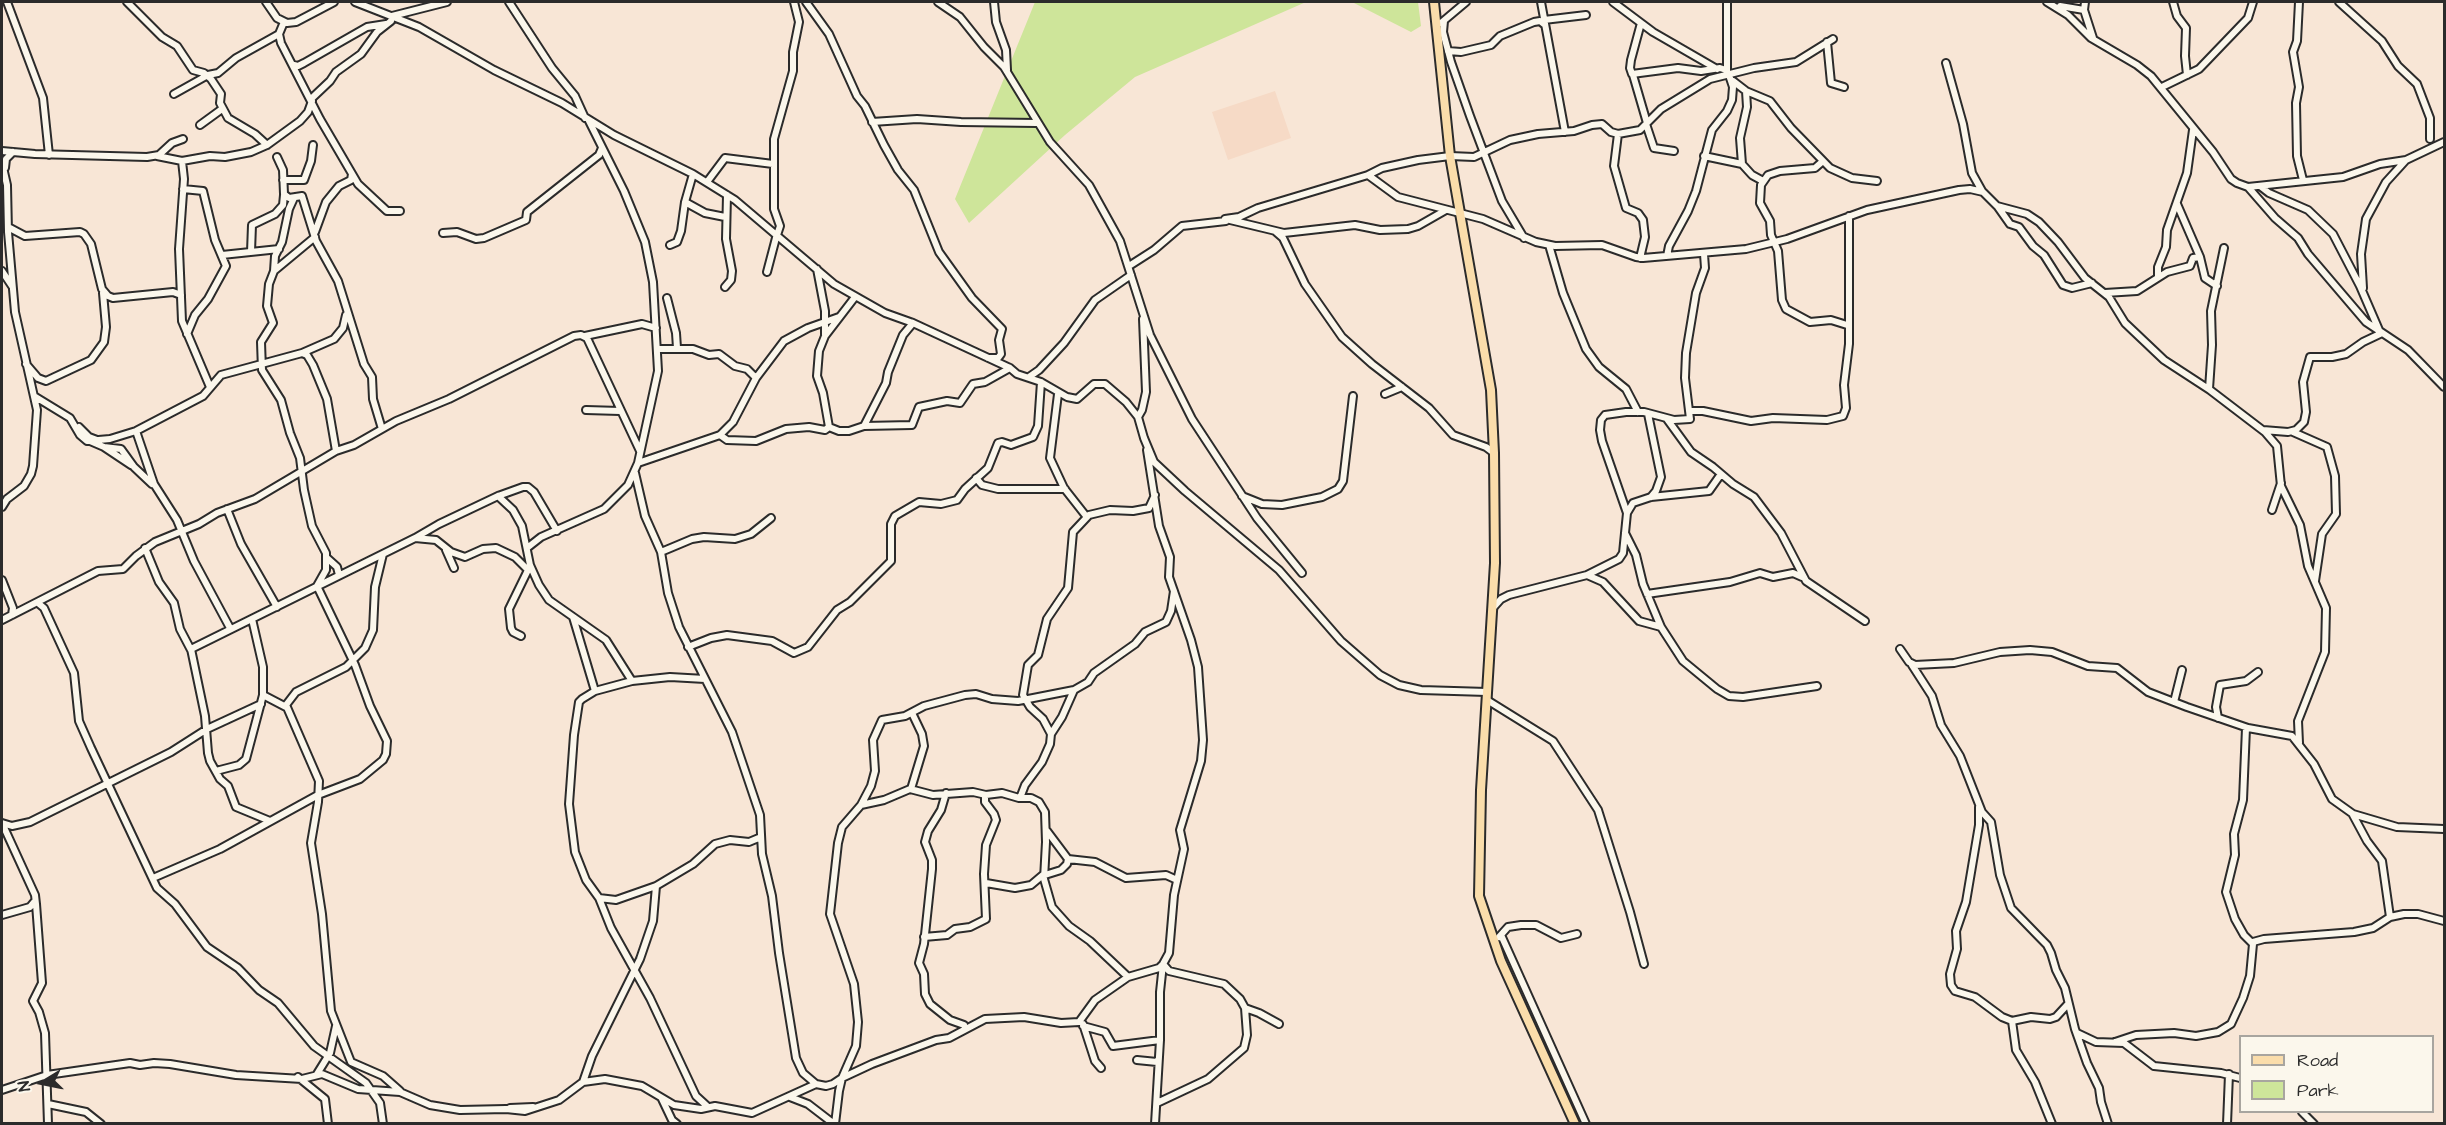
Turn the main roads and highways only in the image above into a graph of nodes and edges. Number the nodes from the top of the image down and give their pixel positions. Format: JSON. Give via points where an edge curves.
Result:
{"nodes":[{"id":1,"x":1434,"y":2,"type":"edge"},
{"id":2,"x":1575,"y":1124,"type":"edge"}],
"edges":[{"from":1,"to":2,"type":"main road","via":[[1440,23],[1450,156],[1491,390],[1495,562],[1478,880],[1483,913],[1494,943]]}]}
